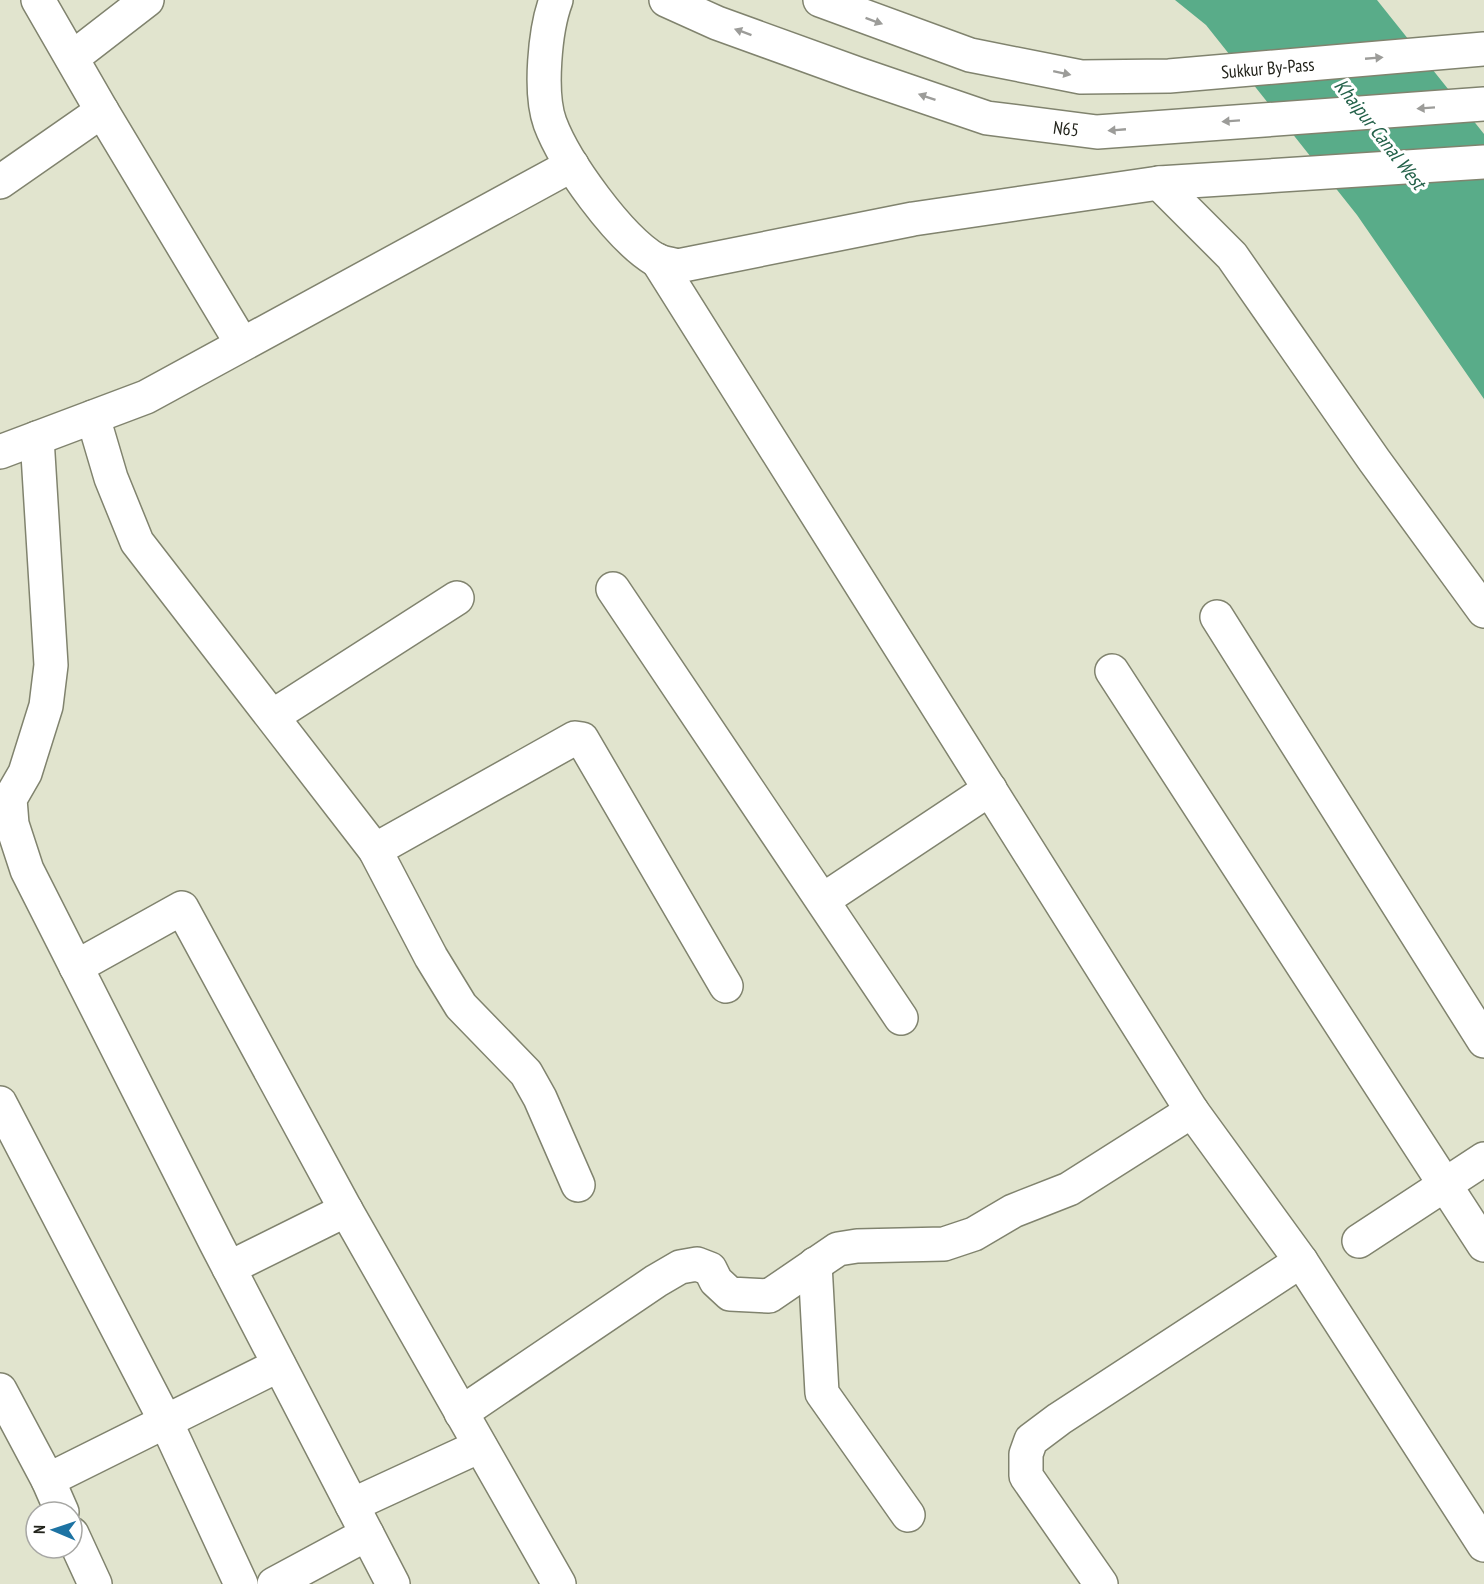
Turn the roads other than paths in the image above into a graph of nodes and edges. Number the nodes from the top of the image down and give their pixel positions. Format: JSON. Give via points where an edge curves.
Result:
{"nodes":[{"id":1,"x":38,"y":0,"type":"edge"},
{"id":2,"x":147,"y":0,"type":"edge"},
{"id":3,"x":556,"y":0,"type":"edge"},
{"id":4,"x":666,"y":0,"type":"edge"},
{"id":5,"x":820,"y":0,"type":"edge"},
{"id":6,"x":1480,"y":49,"type":"edge"},
{"id":7,"x":72,"y":58,"type":"junction"},
{"id":8,"x":1484,"y":104,"type":"edge"},
{"id":9,"x":102,"y":111,"type":"junction"},
{"id":10,"x":1484,"y":162,"type":"edge"},
{"id":11,"x":572,"y":165,"type":"junction"},
{"id":12,"x":0,"y":182,"type":"edge"},
{"id":13,"x":1159,"y":183,"type":"junction"},
{"id":14,"x":657,"y":260,"type":"junction"},
{"id":15,"x":242,"y":344,"type":"junction"},
{"id":16,"x":93,"y":417,"type":"junction"},
{"id":17,"x":37,"y":438,"type":"junction"},
{"id":18,"x":0,"y":452,"type":"edge"},
{"id":19,"x":613,"y":589,"type":"dead end"},
{"id":20,"x":457,"y":598,"type":"dead end"},
{"id":21,"x":1484,"y":611,"type":"edge"},
{"id":22,"x":1217,"y":618,"type":"dead end"},
{"id":23,"x":1112,"y":671,"type":"dead end"},
{"id":24,"x":273,"y":716,"type":"junction"},
{"id":25,"x":13,"y":781,"type":"edge"},
{"id":26,"x":990,"y":789,"type":"junction"},
{"id":27,"x":375,"y":850,"type":"junction"},
{"id":28,"x":824,"y":900,"type":"junction"},
{"id":29,"x":76,"y":967,"type":"junction"},
{"id":30,"x":726,"y":986,"type":"dead end"},
{"id":31,"x":901,"y":1018,"type":"dead end"},
{"id":32,"x":1484,"y":1041,"type":"edge"},
{"id":33,"x":0,"y":1103,"type":"edge"},
{"id":34,"x":1192,"y":1111,"type":"junction"},
{"id":35,"x":1484,"y":1159,"type":"edge"},
{"id":36,"x":1445,"y":1184,"type":"junction"},
{"id":37,"x":578,"y":1185,"type":"dead end"},
{"id":38,"x":346,"y":1210,"type":"junction"},
{"id":39,"x":1359,"y":1241,"type":"dead end"},
{"id":40,"x":1484,"y":1245,"type":"edge"},
{"id":41,"x":1301,"y":1261,"type":"junction"},
{"id":42,"x":815,"y":1264,"type":"junction"},
{"id":43,"x":229,"y":1268,"type":"junction"},
{"id":44,"x":279,"y":1365,"type":"junction"},
{"id":45,"x":0,"y":1390,"type":"edge"},
{"id":46,"x":461,"y":1413,"type":"junction"},
{"id":47,"x":166,"y":1422,"type":"junction"},
{"id":48,"x":480,"y":1446,"type":"junction"},
{"id":49,"x":48,"y":1480,"type":"junction"},
{"id":50,"x":57,"y":1500,"type":"edge"},
{"id":51,"x":352,"y":1505,"type":"junction"},
{"id":52,"x":908,"y":1515,"type":"dead end"},
{"id":53,"x":368,"y":1534,"type":"junction"},
{"id":54,"x":1484,"y":1545,"type":"edge"},
{"id":55,"x":83,"y":1560,"type":"edge"},
{"id":56,"x":94,"y":1584,"type":"edge"},
{"id":57,"x":241,"y":1584,"type":"edge"},
{"id":58,"x":274,"y":1584,"type":"edge"},
{"id":59,"x":393,"y":1584,"type":"edge"},
{"id":60,"x":559,"y":1584,"type":"edge"},
{"id":61,"x":1101,"y":1584,"type":"edge"}],
"edges":[{"from":1,"to":7,"type":"main road"},
{"from":2,"to":7,"type":"main road"},
{"from":3,"to":11,"type":"main road","via":[[551,12],[544,96],[550,122]]},
{"from":8,"to":4,"type":"main road","name":"N65","one_way":true,"via":[[1097,132],[987,118],[717,23]]},
{"from":5,"to":6,"type":"main road","name":"Sukkur By-Pass","one_way":true,"via":[[970,55],[1081,77],[1169,76]]},
{"from":7,"to":9,"type":"main road"},
{"from":9,"to":12,"type":"main road"},
{"from":9,"to":15,"type":"main road"},
{"from":10,"to":13,"type":"main road"},
{"from":11,"to":14,"type":"main road","via":[[626,237]]},
{"from":11,"to":15,"type":"main road"},
{"from":13,"to":14,"type":"main road","via":[[913,219],[678,266]]},
{"from":13,"to":21,"type":"main road","via":[[1232,256]]},
{"from":14,"to":26,"type":"main road"},
{"from":15,"to":16,"type":"main road","via":[[146,397]]},
{"from":16,"to":17,"type":"main road"},
{"from":16,"to":24,"type":"main road","via":[[111,478],[137,542]]},
{"from":17,"to":18,"type":"main road"},
{"from":17,"to":25,"type":"main road","via":[[51,665],[46,706]]},
{"from":19,"to":28,"type":"main road"},
{"from":20,"to":24,"type":"main road"},
{"from":22,"to":32,"type":"main road"},
{"from":23,"to":36,"type":"main road"},
{"from":24,"to":27,"type":"main road"},
{"from":25,"to":29,"type":"main road","via":[[12,824],[27,870]]},
{"from":26,"to":28,"type":"main road"},
{"from":26,"to":34,"type":"main road"},
{"from":27,"to":30,"type":"main road","via":[[575,738],[582,739]]},
{"from":27,"to":37,"type":"main road","via":[[461,1006],[526,1073]]},
{"from":28,"to":31,"type":"main road"},
{"from":29,"to":38,"type":"main road","via":[[182,908]]},
{"from":29,"to":43,"type":"main road"},
{"from":33,"to":47,"type":"main road"},
{"from":34,"to":41,"type":"main road"},
{"from":34,"to":42,"type":"main road","via":[[1070,1189],[1013,1211],[974,1234],[944,1244],[838,1249]]},
{"from":35,"to":36,"type":"main road"},
{"from":36,"to":39,"type":"main road"},
{"from":36,"to":40,"type":"main road"},
{"from":38,"to":43,"type":"main road"},
{"from":38,"to":46,"type":"main road"},
{"from":41,"to":54,"type":"main road"},
{"from":41,"to":61,"type":"main road","via":[[1031,1440],[1026,1454],[1026,1476]]},
{"from":42,"to":46,"type":"main road","via":[[769,1296],[730,1294],[716,1281],[711,1269],[697,1264],[680,1267]]},
{"from":42,"to":52,"type":"main road","via":[[822,1393]]},
{"from":43,"to":44,"type":"main road"},
{"from":44,"to":47,"type":"main road"},
{"from":44,"to":51,"type":"main road"},
{"from":45,"to":49,"type":"main road"},
{"from":46,"to":48,"type":"main road"},
{"from":47,"to":49,"type":"main road"},
{"from":47,"to":57,"type":"main road"},
{"from":48,"to":51,"type":"main road"},
{"from":48,"to":60,"type":"main road"},
{"from":49,"to":50,"type":"main road"},
{"from":51,"to":53,"type":"main road"},
{"from":53,"to":58,"type":"main road"},
{"from":53,"to":59,"type":"main road"},
{"from":55,"to":56,"type":"main road"}]}
